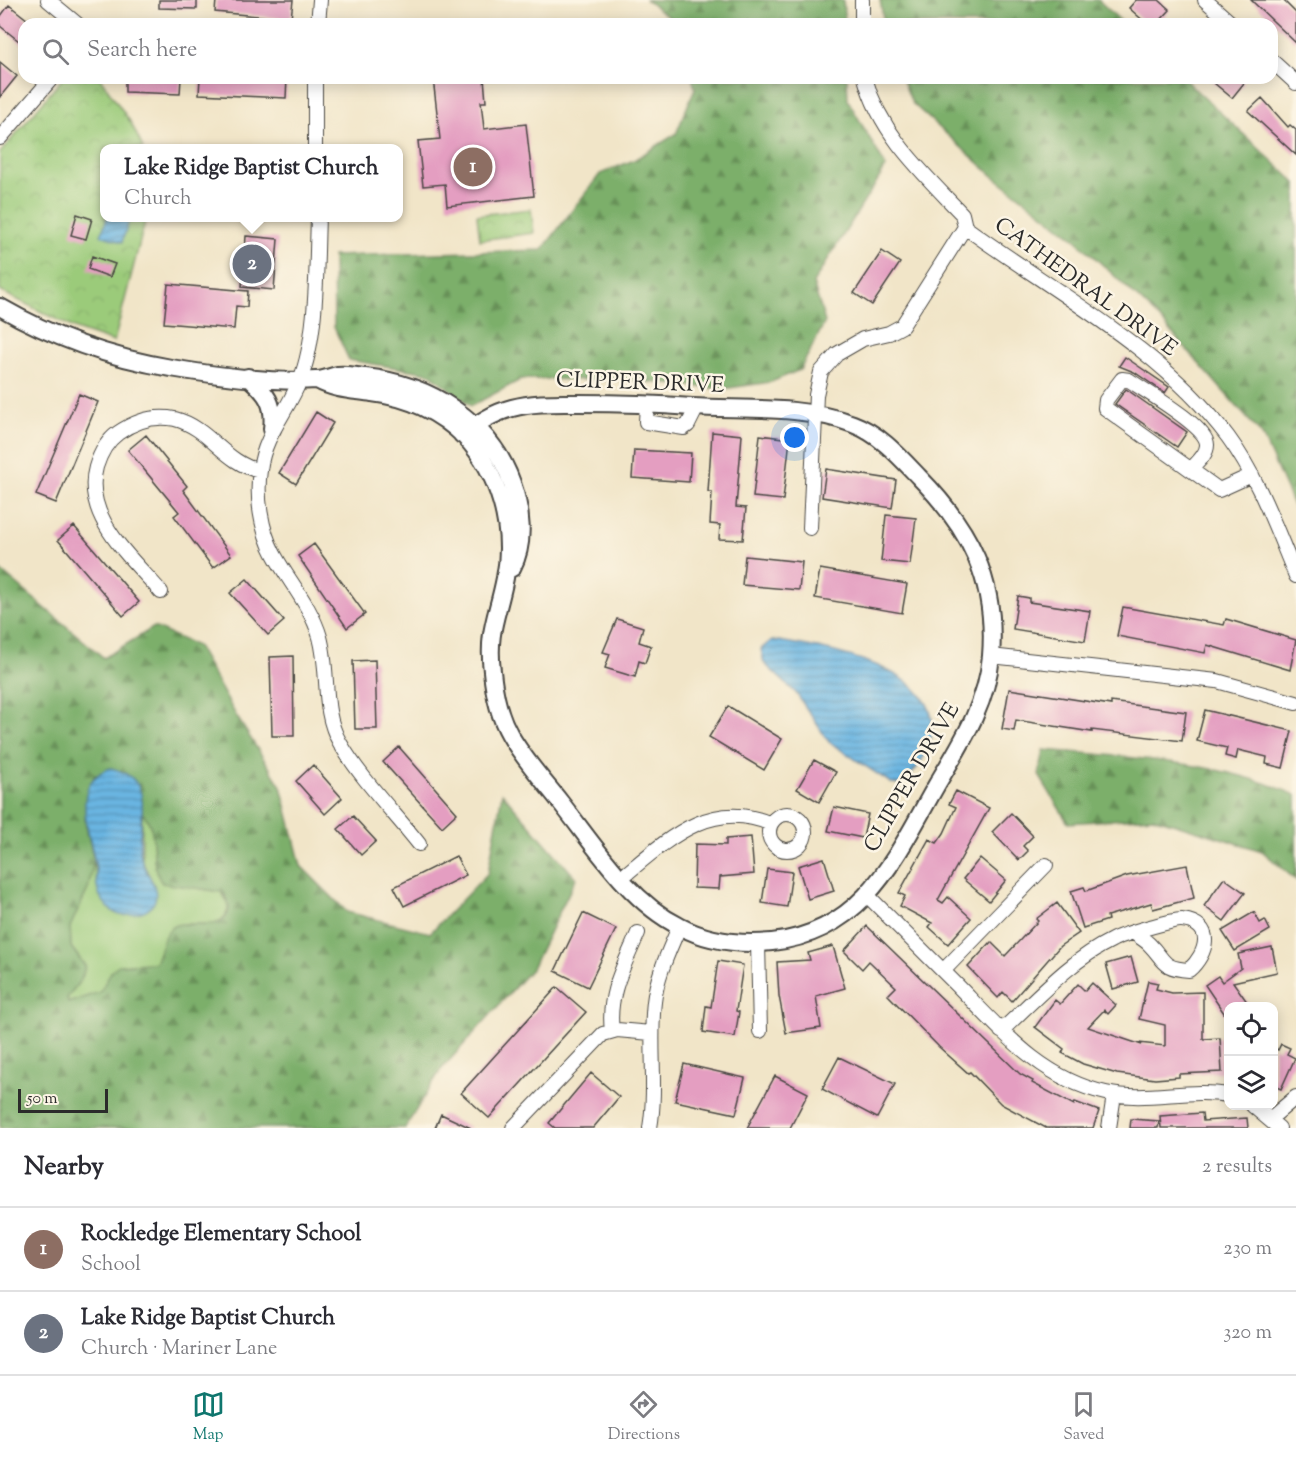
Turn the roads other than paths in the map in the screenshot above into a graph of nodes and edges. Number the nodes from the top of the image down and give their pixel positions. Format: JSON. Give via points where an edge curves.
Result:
{"nodes":[{"id":1,"x":48,"y":0,"type":"edge"},
{"id":2,"x":320,"y":0,"type":"edge"},
{"id":3,"x":862,"y":0,"type":"edge"},
{"id":4,"x":1205,"y":0,"type":"edge"},
{"id":5,"x":70,"y":18,"type":"edge"},
{"id":6,"x":318,"y":18,"type":"edge"},
{"id":7,"x":862,"y":18,"type":"edge"},
{"id":8,"x":1225,"y":18,"type":"edge"},
{"id":9,"x":1278,"y":66,"type":"edge"},
{"id":10,"x":1296,"y":83,"type":"edge"},
{"id":11,"x":47,"y":84,"type":"edge"},
{"id":12,"x":315,"y":84,"type":"edge"},
{"id":13,"x":867,"y":84,"type":"edge"},
{"id":14,"x":0,"y":138,"type":"edge"},
{"id":15,"x":315,"y":144,"type":"edge"},
{"id":16,"x":318,"y":222,"type":"edge"},
{"id":17,"x":965,"y":226,"type":"junction"},
{"id":18,"x":0,"y":307,"type":"edge"},
{"id":19,"x":248,"y":377,"type":"junction"},
{"id":20,"x":309,"y":380,"type":"junction"},
{"id":21,"x":816,"y":415,"type":"junction"},
{"id":22,"x":272,"y":429,"type":"junction"},
{"id":23,"x":468,"y":430,"type":"junction"},
{"id":24,"x":1192,"y":468,"type":"junction"},
{"id":25,"x":260,"y":471,"type":"junction"},
{"id":26,"x":1252,"y":475,"type":"junction"},
{"id":27,"x":810,"y":528,"type":"dead end"},
{"id":28,"x":1296,"y":576,"type":"edge"},
{"id":29,"x":161,"y":592,"type":"dead end"},
{"id":30,"x":991,"y":656,"type":"junction"},
{"id":31,"x":1296,"y":703,"type":"edge"},
{"id":32,"x":771,"y":824,"type":"dead end"},
{"id":33,"x":419,"y":844,"type":"dead end"},
{"id":34,"x":1046,"y":866,"type":"dead end"},
{"id":35,"x":621,"y":878,"type":"junction"},
{"id":36,"x":868,"y":896,"type":"junction"},
{"id":37,"x":679,"y":927,"type":"junction"},
{"id":38,"x":1133,"y":932,"type":"junction"},
{"id":39,"x":638,"y":933,"type":"dead end"},
{"id":40,"x":758,"y":943,"type":"junction"},
{"id":41,"x":943,"y":971,"type":"junction"},
{"id":42,"x":612,"y":1031,"type":"junction"},
{"id":43,"x":760,"y":1031,"type":"dead end"},
{"id":44,"x":1001,"y":1031,"type":"junction"},
{"id":45,"x":651,"y":1033,"type":"junction"},
{"id":46,"x":1224,"y":1094,"type":"edge"},
{"id":47,"x":1114,"y":1095,"type":"junction"},
{"id":48,"x":1296,"y":1097,"type":"edge"},
{"id":49,"x":1258,"y":1110,"type":"edge"},
{"id":50,"x":1275,"y":1123,"type":"edge"},
{"id":51,"x":513,"y":1128,"type":"edge"},
{"id":52,"x":650,"y":1128,"type":"edge"},
{"id":53,"x":1109,"y":1128,"type":"edge"}],
"edges":[{"from":1,"to":5,"type":"street"},
{"from":2,"to":6,"type":"street"},
{"from":3,"to":7,"type":"street"},
{"from":4,"to":8,"type":"street"},
{"from":9,"to":10,"type":"street"},
{"from":11,"to":14,"type":"street"},
{"from":12,"to":15,"type":"street"},
{"from":13,"to":17,"type":"street","via":[[878,114],[896,143],[962,214]]},
{"from":16,"to":20,"type":"street"},
{"from":17,"to":21,"type":"street","name":"CATHEDRAL DRIVE","via":[[902,326],[863,339],[837,354],[821,372]]},
{"from":17,"to":26,"type":"street","name":"CATHEDRAL DRIVE","via":[[1156,362],[1210,415]]},
{"from":18,"to":19,"type":"street","name":"CLIPPER DRIVE","via":[[77,343],[129,359]]},
{"from":19,"to":20,"type":"street","name":"CLIPPER DRIVE"},
{"from":19,"to":22,"type":"street","via":[[270,400]]},
{"from":20,"to":22,"type":"street"},
{"from":20,"to":23,"type":"street","name":"CLIPPER DRIVE","via":[[341,375],[403,384],[441,399]]},
{"from":21,"to":23,"type":"street","name":"CLIPPER DRIVE","via":[[647,404],[537,403],[499,412]]},
{"from":21,"to":27,"type":"street","name":"CATHEDRAL DRIVE"},
{"from":21,"to":30,"type":"street","name":"CLIPPER DRIVE","via":[[854,424],[873,435],[948,506],[981,567],[988,599]]},
{"from":22,"to":25,"type":"street"},
{"from":23,"to":35,"type":"street","name":"CLIPPER DRIVE","via":[[488,467],[504,512],[508,549],[505,581],[490,647],[494,692],[504,722],[518,748]]},
{"from":24,"to":24,"type":"street","via":[[1106,408],[1106,400],[1122,379],[1201,430],[1208,443]]},
{"from":24,"to":26,"type":"street","via":[[1219,490]]},
{"from":25,"to":29,"type":"street","via":[[238,464],[200,430],[169,418],[141,421],[115,435],[104,448],[94,481],[101,516]]},
{"from":25,"to":33,"type":"street","via":[[258,492],[270,544],[309,611],[321,640],[324,687],[334,730],[352,760]]},
{"from":26,"to":28,"type":"street","name":"CATHEDRAL DRIVE"},
{"from":30,"to":31,"type":"street","via":[[1217,681]]},
{"from":30,"to":36,"type":"street","name":"CLIPPER DRIVE","via":[[987,683],[971,726],[894,859]]},
{"from":32,"to":35,"type":"street","via":[[746,815],[709,819],[669,838]]},
{"from":34,"to":41,"type":"street"},
{"from":35,"to":37,"type":"street","name":"CLIPPER DRIVE","via":[[653,910]]},
{"from":36,"to":40,"type":"street","name":"CLIPPER DRIVE","via":[[824,928]]},
{"from":36,"to":41,"type":"street"},
{"from":37,"to":40,"type":"street","name":"CLIPPER DRIVE","via":[[717,939]]},
{"from":37,"to":45,"type":"street","via":[[659,974]]},
{"from":38,"to":38,"type":"street","via":[[1182,920],[1194,924],[1204,934],[1206,947],[1201,960],[1189,970],[1178,969],[1166,966],[1150,944]]},
{"from":38,"to":44,"type":"street","via":[[1080,959]]},
{"from":39,"to":42,"type":"street","via":[[613,994]]},
{"from":40,"to":43,"type":"street"},
{"from":41,"to":44,"type":"street"},
{"from":42,"to":45,"type":"street"},
{"from":42,"to":51,"type":"street","via":[[595,1040]]},
{"from":44,"to":47,"type":"street","via":[[1060,1077]]},
{"from":45,"to":52,"type":"street","via":[[654,1083]]},
{"from":46,"to":47,"type":"street"},
{"from":47,"to":53,"type":"street"},
{"from":48,"to":50,"type":"street"},
{"from":49,"to":50,"type":"street"}]}
